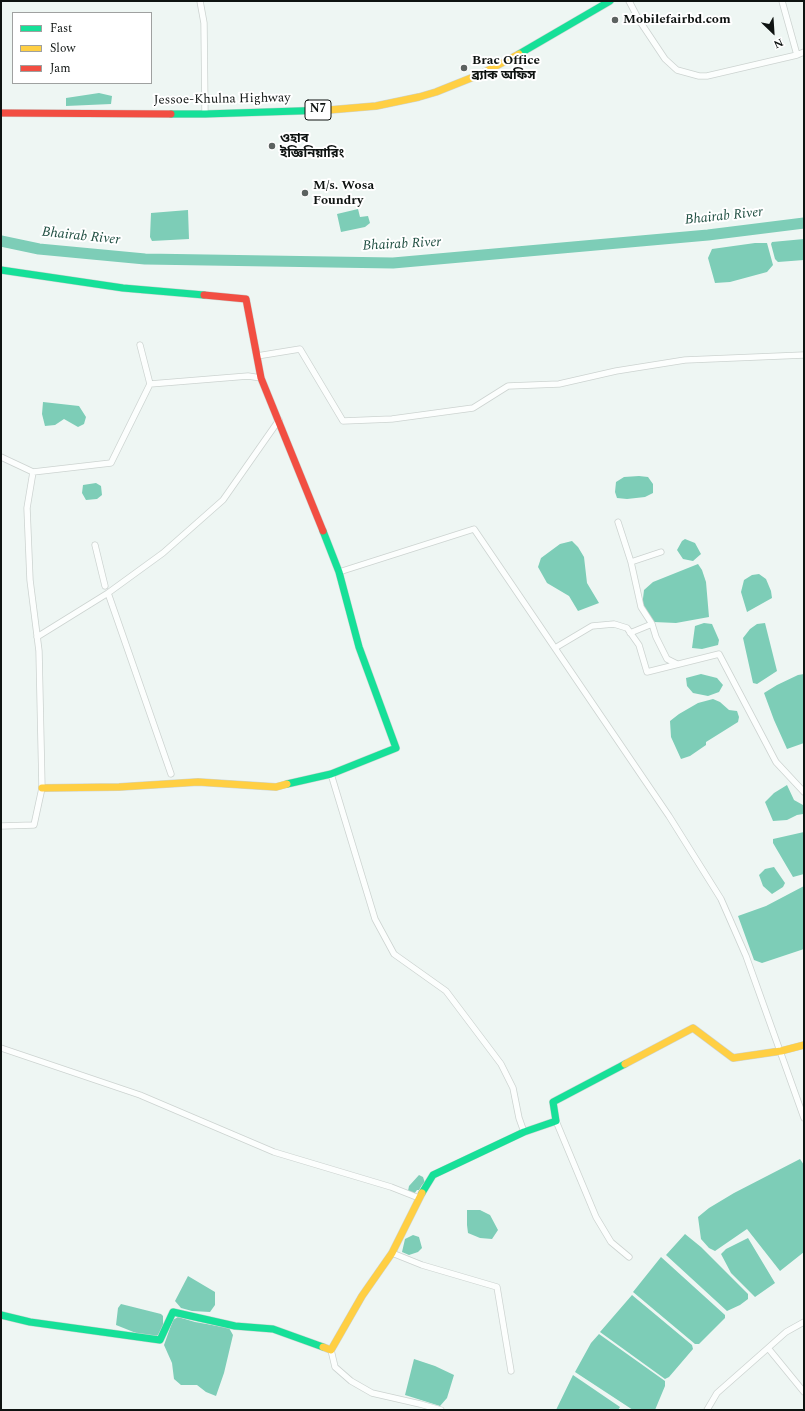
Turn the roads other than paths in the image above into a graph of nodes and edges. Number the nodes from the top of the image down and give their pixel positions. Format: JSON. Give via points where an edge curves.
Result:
{"nodes":[{"id":1,"x":200,"y":1,"type":"edge"},
{"id":2,"x":610,"y":1,"type":"edge"},
{"id":3,"x":629,"y":1,"type":"edge"},
{"id":4,"x":782,"y":1,"type":"edge"},
{"id":5,"x":804,"y":52,"type":"edge"},
{"id":6,"x":797,"y":55,"type":"junction"},
{"id":7,"x":1,"y":113,"type":"edge"},
{"id":8,"x":205,"y":114,"type":"junction"},
{"id":9,"x":1,"y":270,"type":"edge"},
{"id":10,"x":140,"y":345,"type":"dead end"},
{"id":11,"x":804,"y":355,"type":"edge"},
{"id":12,"x":257,"y":356,"type":"junction"},
{"id":13,"x":262,"y":378,"type":"junction"},
{"id":14,"x":150,"y":384,"type":"junction"},
{"id":15,"x":279,"y":420,"type":"junction"},
{"id":16,"x":1,"y":457,"type":"edge"},
{"id":17,"x":33,"y":472,"type":"junction"},
{"id":18,"x":618,"y":522,"type":"dead end"},
{"id":19,"x":95,"y":545,"type":"dead end"},
{"id":20,"x":661,"y":552,"type":"dead end"},
{"id":21,"x":631,"y":562,"type":"junction"},
{"id":22,"x":339,"y":572,"type":"junction"},
{"id":23,"x":105,"y":586,"type":"dead end"},
{"id":24,"x":108,"y":593,"type":"junction"},
{"id":25,"x":652,"y":624,"type":"junction"},
{"id":26,"x":630,"y":633,"type":"junction"},
{"id":27,"x":37,"y":637,"type":"junction"},
{"id":28,"x":555,"y":648,"type":"junction"},
{"id":29,"x":677,"y":664,"type":"junction"},
{"id":30,"x":171,"y":774,"type":"dead end"},
{"id":31,"x":331,"y":774,"type":"junction"},
{"id":32,"x":42,"y":788,"type":"junction"},
{"id":33,"x":804,"y":792,"type":"edge"},
{"id":34,"x":1,"y":826,"type":"edge"},
{"id":35,"x":804,"y":1045,"type":"edge"},
{"id":36,"x":1,"y":1048,"type":"edge"},
{"id":37,"x":781,"y":1051,"type":"junction"},
{"id":38,"x":804,"y":1118,"type":"edge"},
{"id":39,"x":556,"y":1121,"type":"junction"},
{"id":40,"x":524,"y":1132,"type":"junction"},
{"id":41,"x":419,"y":1198,"type":"junction"},
{"id":42,"x":392,"y":1253,"type":"junction"},
{"id":43,"x":629,"y":1257,"type":"dead end"},
{"id":44,"x":1,"y":1315,"type":"edge"},
{"id":45,"x":804,"y":1322,"type":"edge"},
{"id":46,"x":768,"y":1348,"type":"junction"},
{"id":47,"x":332,"y":1350,"type":"junction"},
{"id":48,"x":511,"y":1371,"type":"dead end"},
{"id":49,"x":804,"y":1392,"type":"edge"},
{"id":50,"x":441,"y":1410,"type":"edge"},
{"id":51,"x":707,"y":1410,"type":"edge"}],
"edges":[{"from":1,"to":8,"type":"street","via":[[204,23]]},
{"from":2,"to":8,"type":"main road","name":"Jessoe-Khulna Highway","number":"N7","via":[[508,60],[419,97],[368,107]]},
{"from":3,"to":6,"type":"street","via":[[665,59],[677,70],[707,76]]},
{"from":4,"to":6,"type":"street"},
{"from":5,"to":6,"type":"street"},
{"from":7,"to":8,"type":"main road","name":"Jessoe-Khulna Highway","number":"N7"},
{"from":9,"to":12,"type":"main road","via":[[123,288],[246,299]]},
{"from":10,"to":14,"type":"street"},
{"from":11,"to":12,"type":"street","via":[[685,360],[616,371],[559,384],[508,386],[473,408],[392,419],[343,421],[300,349]]},
{"from":12,"to":13,"type":"main road"},
{"from":13,"to":14,"type":"street","via":[[248,376]]},
{"from":13,"to":15,"type":"main road"},
{"from":14,"to":17,"type":"street","via":[[111,463]]},
{"from":15,"to":22,"type":"main road"},
{"from":15,"to":24,"type":"street","via":[[223,500],[163,553]]},
{"from":16,"to":17,"type":"street"},
{"from":17,"to":27,"type":"street","via":[[27,508],[30,580]]},
{"from":18,"to":21,"type":"street"},
{"from":19,"to":23,"type":"street"},
{"from":20,"to":21,"type":"street"},
{"from":21,"to":25,"type":"street","via":[[640,607]]},
{"from":22,"to":28,"type":"street","via":[[474,529]]},
{"from":22,"to":31,"type":"main road","via":[[360,647],[396,748]]},
{"from":24,"to":27,"type":"street"},
{"from":24,"to":30,"type":"street"},
{"from":25,"to":26,"type":"street"},
{"from":25,"to":29,"type":"street","via":[[667,659]]},
{"from":26,"to":28,"type":"street","via":[[627,628],[614,624],[592,626]]},
{"from":26,"to":29,"type":"street","via":[[639,644],[647,672]]},
{"from":27,"to":32,"type":"street"},
{"from":28,"to":37,"type":"street","via":[[669,816],[721,899],[746,956]]},
{"from":29,"to":33,"type":"street","via":[[719,654],[776,762]]},
{"from":31,"to":32,"type":"main road","via":[[276,786],[198,782]]},
{"from":31,"to":40,"type":"street","via":[[375,918],[394,954],[446,991],[501,1064],[513,1088]]},
{"from":32,"to":34,"type":"street","via":[[34,825]]},
{"from":35,"to":37,"type":"main road"},
{"from":36,"to":41,"type":"street","via":[[140,1095],[274,1152],[391,1187]]},
{"from":37,"to":38,"type":"street"},
{"from":37,"to":39,"type":"main road","via":[[733,1058],[692,1028],[553,1102]]},
{"from":39,"to":40,"type":"main road"},
{"from":39,"to":43,"type":"street","via":[[596,1217],[611,1242]]},
{"from":40,"to":41,"type":"main road","via":[[433,1175]]},
{"from":41,"to":42,"type":"main road"},
{"from":42,"to":47,"type":"main road","via":[[362,1296]]},
{"from":42,"to":48,"type":"street","via":[[422,1265],[497,1287]]},
{"from":44,"to":47,"type":"main road","via":[[30,1322],[160,1340],[173,1312],[235,1326],[273,1329]]},
{"from":45,"to":46,"type":"street","via":[[786,1332]]},
{"from":46,"to":49,"type":"street"},
{"from":46,"to":51,"type":"street","via":[[717,1394]]},
{"from":47,"to":50,"type":"street","via":[[335,1366],[351,1381],[372,1393]]}]}
